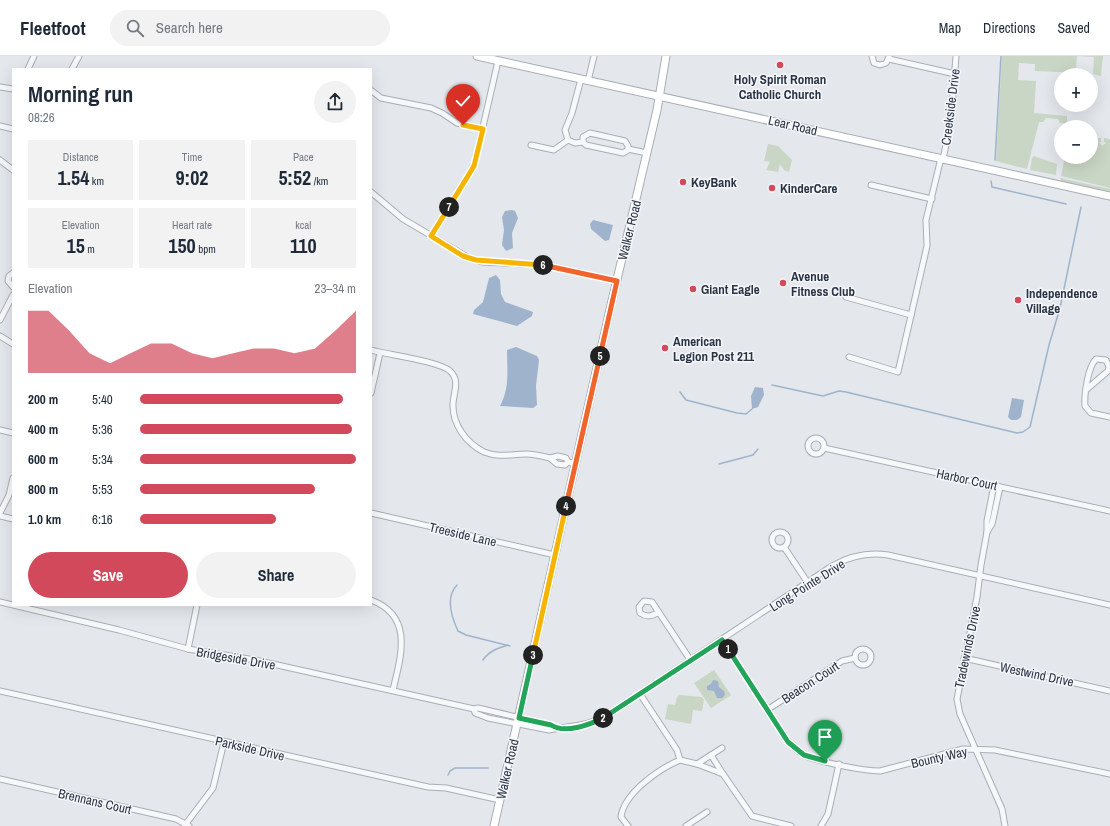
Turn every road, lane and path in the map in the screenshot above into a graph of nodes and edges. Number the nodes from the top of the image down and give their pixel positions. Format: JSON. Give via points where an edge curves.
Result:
{"nodes":[{"id":1,"x":34,"y":56,"type":"edge"},
{"id":2,"x":79,"y":56,"type":"edge"},
{"id":3,"x":477,"y":56,"type":"edge"},
{"id":4,"x":594,"y":56,"type":"edge"},
{"id":5,"x":666,"y":56,"type":"edge"},
{"id":6,"x":872,"y":56,"type":"edge"},
{"id":7,"x":956,"y":56,"type":"edge"},
{"id":8,"x":889,"y":57,"type":"edge"},
{"id":9,"x":498,"y":61,"type":"junction"},
{"id":10,"x":28,"y":68,"type":"edge"},
{"id":11,"x":73,"y":68,"type":"edge"},
{"id":12,"x":955,"y":74,"type":"junction"},
{"id":13,"x":585,"y":80,"type":"junction"},
{"id":14,"x":0,"y":87,"type":"edge"},
{"id":15,"x":12,"y":89,"type":"edge"},
{"id":16,"x":372,"y":91,"type":"dead end"},
{"id":17,"x":659,"y":96,"type":"junction"},
{"id":18,"x":0,"y":126,"type":"edge"},
{"id":19,"x":12,"y":129,"type":"edge"},
{"id":20,"x":483,"y":129,"type":"junction"},
{"id":21,"x":568,"y":140,"type":"junction"},
{"id":22,"x":583,"y":142,"type":"junction"},
{"id":23,"x":531,"y":145,"type":"dead end"},
{"id":24,"x":628,"y":149,"type":"junction"},
{"id":25,"x":647,"y":153,"type":"junction"},
{"id":26,"x":942,"y":158,"type":"junction"},
{"id":27,"x":0,"y":160,"type":"edge"},
{"id":28,"x":12,"y":169,"type":"edge"},
{"id":29,"x":871,"y":185,"type":"dead end"},
{"id":30,"x":372,"y":193,"type":"edge"},
{"id":31,"x":1110,"y":196,"type":"edge"},
{"id":32,"x":932,"y":198,"type":"junction"},
{"id":33,"x":431,"y":236,"type":"junction"},
{"id":34,"x":12,"y":274,"type":"edge"},
{"id":35,"x":617,"y":281,"type":"junction"},
{"id":36,"x":12,"y":286,"type":"edge"},
{"id":37,"x":12,"y":297,"type":"edge"},
{"id":38,"x":846,"y":297,"type":"dead end"},
{"id":39,"x":911,"y":314,"type":"junction"},
{"id":40,"x":0,"y":320,"type":"edge"},
{"id":41,"x":0,"y":336,"type":"edge"},
{"id":42,"x":12,"y":343,"type":"edge"},
{"id":43,"x":372,"y":350,"type":"edge"},
{"id":44,"x":380,"y":352,"type":"junction"},
{"id":45,"x":849,"y":357,"type":"dead end"},
{"id":46,"x":372,"y":388,"type":"edge"},
{"id":47,"x":1087,"y":389,"type":"junction"},
{"id":48,"x":1110,"y":417,"type":"edge"},
{"id":49,"x":0,"y":430,"type":"edge"},
{"id":50,"x":12,"y":433,"type":"edge"},
{"id":51,"x":824,"y":448,"type":"dead end"},
{"id":52,"x":550,"y":458,"type":"junction"},
{"id":53,"x":568,"y":462,"type":"junction"},
{"id":54,"x":576,"y":464,"type":"junction"},
{"id":55,"x":12,"y":482,"type":"edge"},
{"id":56,"x":994,"y":485,"type":"junction"},
{"id":57,"x":1000,"y":487,"type":"junction"},
{"id":58,"x":1110,"y":511,"type":"edge"},
{"id":59,"x":372,"y":513,"type":"edge"},
{"id":60,"x":0,"y":515,"type":"edge"},
{"id":61,"x":12,"y":519,"type":"edge"},
{"id":62,"x":987,"y":532,"type":"junction"},
{"id":63,"x":784,"y":546,"type":"dead end"},
{"id":64,"x":555,"y":555,"type":"junction"},
{"id":65,"x":980,"y":576,"type":"junction"},
{"id":66,"x":808,"y":582,"type":"junction"},
{"id":67,"x":372,"y":600,"type":"edge"},
{"id":68,"x":0,"y":602,"type":"edge"},
{"id":69,"x":12,"y":605,"type":"edge"},
{"id":70,"x":1110,"y":605,"type":"edge"},
{"id":71,"x":17,"y":606,"type":"edge"},
{"id":72,"x":197,"y":606,"type":"edge"},
{"id":73,"x":659,"y":612,"type":"dead end"},
{"id":74,"x":722,"y":640,"type":"junction"},
{"id":75,"x":188,"y":649,"type":"junction"},
{"id":76,"x":855,"y":658,"type":"dead end"},
{"id":77,"x":964,"y":658,"type":"junction"},
{"id":78,"x":691,"y":660,"type":"junction"},
{"id":79,"x":393,"y":690,"type":"junction"},
{"id":80,"x":0,"y":691,"type":"edge"},
{"id":81,"x":1110,"y":691,"type":"edge"},
{"id":82,"x":640,"y":694,"type":"junction"},
{"id":83,"x":767,"y":710,"type":"junction"},
{"id":84,"x":518,"y":721,"type":"junction"},
{"id":85,"x":224,"y":742,"type":"junction"},
{"id":86,"x":722,"y":748,"type":"dead end"},
{"id":87,"x":976,"y":748,"type":"junction"},
{"id":88,"x":711,"y":755,"type":"junction"},
{"id":89,"x":680,"y":760,"type":"junction"},
{"id":90,"x":697,"y":764,"type":"junction"},
{"id":91,"x":839,"y":764,"type":"junction"},
{"id":92,"x":723,"y":774,"type":"junction"},
{"id":93,"x":1110,"y":774,"type":"edge"},
{"id":94,"x":0,"y":779,"type":"edge"},
{"id":95,"x":500,"y":800,"type":"junction"},
{"id":96,"x":707,"y":812,"type":"dead end"},
{"id":97,"x":187,"y":825,"type":"edge"},
{"id":98,"x":690,"y":825,"type":"edge"},
{"id":99,"x":782,"y":825,"type":"edge"},
{"id":100,"x":494,"y":826,"type":"edge"},
{"id":101,"x":628,"y":826,"type":"edge"},
{"id":102,"x":791,"y":826,"type":"edge"},
{"id":103,"x":821,"y":826,"type":"edge"},
{"id":104,"x":1004,"y":826,"type":"edge"}],
"edges":[{"from":1,"to":10,"type":"street"},
{"from":2,"to":11,"type":"street"},
{"from":3,"to":9,"type":"street","name":"Lear Road"},
{"from":4,"to":13,"type":"street"},
{"from":5,"to":17,"type":"street","name":"Walker Road"},
{"from":6,"to":8,"type":"street","via":[[874,62],[880,65],[886,64]]},
{"from":7,"to":12,"type":"street","name":"Creekside Drive"},
{"from":8,"to":12,"type":"street"},
{"from":9,"to":13,"type":"street","name":"Lear Road"},
{"from":9,"to":20,"type":"street"},
{"from":12,"to":26,"type":"street","name":"Creekside Drive","via":[[951,121]]},
{"from":13,"to":17,"type":"street","name":"Lear Road"},
{"from":13,"to":21,"type":"street","via":[[565,130]]},
{"from":14,"to":15,"type":"street"},
{"from":16,"to":20,"type":"street","via":[[381,98],[431,108],[457,123]]},
{"from":17,"to":25,"type":"street","name":"Walker Road"},
{"from":17,"to":26,"type":"street","name":"Lear Road"},
{"from":18,"to":19,"type":"street"},
{"from":20,"to":33,"type":"street","via":[[474,166]]},
{"from":21,"to":22,"type":"street","via":[[575,144]]},
{"from":21,"to":23,"type":"street","via":[[554,150]]},
{"from":22,"to":24,"type":"street","via":[[586,145],[623,153]]},
{"from":22,"to":24,"type":"street","via":[[584,135],[590,133],[625,142]]},
{"from":24,"to":25,"type":"street"},
{"from":25,"to":35,"type":"street","name":"Walker Road"},
{"from":26,"to":31,"type":"street","name":"Lear Road"},
{"from":26,"to":32,"type":"street","name":"Creekside Drive"},
{"from":27,"to":28,"type":"street"},
{"from":29,"to":32,"type":"street"},
{"from":30,"to":33,"type":"street","via":[[403,219]]},
{"from":32,"to":39,"type":"street","name":"Creekside Drive","via":[[926,220],[927,246]]},
{"from":33,"to":35,"type":"street","via":[[463,256],[476,260],[546,265]]},
{"from":34,"to":36,"type":"street","via":[[8,280]]},
{"from":35,"to":54,"type":"street","name":"Walker Road"},
{"from":37,"to":40,"type":"street"},
{"from":38,"to":39,"type":"street"},
{"from":39,"to":45,"type":"street","name":"Creekside Drive","via":[[898,372]]},
{"from":41,"to":42,"type":"street"},
{"from":43,"to":44,"type":"street"},
{"from":44,"to":46,"type":"street"},
{"from":44,"to":52,"type":"street","via":[[442,366],[452,373],[456,383],[453,402],[456,420],[465,437],[480,450],[498,456],[529,454]]},
{"from":47,"to":47,"type":"street","via":[[1108,371],[1106,360],[1100,358],[1094,361]]},
{"from":47,"to":48,"type":"street","via":[[1087,410]]},
{"from":49,"to":50,"type":"street"},
{"from":51,"to":56,"type":"street","name":"Harbor Court"},
{"from":52,"to":53,"type":"street","via":[[561,456]]},
{"from":52,"to":53,"type":"street","via":[[557,464],[564,465]]},
{"from":53,"to":54,"type":"street"},
{"from":54,"to":64,"type":"street","name":"Walker Road"},
{"from":55,"to":60,"type":"street"},
{"from":56,"to":57,"type":"street","name":"Harbor Court"},
{"from":56,"to":62,"type":"street","name":"Tradewinds Drive"},
{"from":57,"to":58,"type":"street","name":"Harbor Court"},
{"from":57,"to":62,"type":"street","name":"Tradewinds Drive","via":[[992,524]]},
{"from":59,"to":64,"type":"street","name":"Treeside Lane"},
{"from":60,"to":61,"type":"street"},
{"from":62,"to":65,"type":"street","name":"Tradewinds Drive"},
{"from":63,"to":66,"type":"street"},
{"from":64,"to":84,"type":"street","name":"Walker Road"},
{"from":65,"to":66,"type":"street","name":"Long Pointe Drive","via":[[888,555],[870,554],[841,561]]},
{"from":65,"to":70,"type":"street","name":"Long Pointe Drive"},
{"from":65,"to":77,"type":"street","name":"Tradewinds Drive"},
{"from":66,"to":74,"type":"street","name":"Long Pointe Drive"},
{"from":67,"to":79,"type":"street","via":[[381,604],[392,615],[401,634],[401,654]]},
{"from":68,"to":69,"type":"street","name":"Bridgeside Drive"},
{"from":71,"to":75,"type":"street","name":"Bridgeside Drive"},
{"from":72,"to":75,"type":"street"},
{"from":73,"to":78,"type":"street"},
{"from":74,"to":78,"type":"street","name":"Long Pointe Drive"},
{"from":74,"to":83,"type":"street","name":"Bounty Way"},
{"from":75,"to":79,"type":"street","name":"Bridgeside Drive","via":[[255,660]]},
{"from":76,"to":83,"type":"street","name":"Beacon Court","via":[[842,661]]},
{"from":77,"to":81,"type":"street","name":"Westwind Drive"},
{"from":77,"to":87,"type":"street","name":"Tradewinds Drive","via":[[957,698],[960,714]]},
{"from":78,"to":82,"type":"street","name":"Long Pointe Drive"},
{"from":79,"to":84,"type":"street","name":"Bridgeside Drive","via":[[478,708]]},
{"from":80,"to":85,"type":"street","name":"Parkside Drive"},
{"from":82,"to":84,"type":"street","name":"Long Pointe Drive","via":[[598,720],[574,728],[555,728],[551,725]]},
{"from":82,"to":89,"type":"street","via":[[677,750]]},
{"from":83,"to":91,"type":"street","name":"Bounty Way","via":[[793,748],[807,756]]},
{"from":84,"to":95,"type":"street","name":"Walker Road"},
{"from":85,"to":95,"type":"street","name":"Parkside Drive","via":[[428,787],[446,788]]},
{"from":85,"to":97,"type":"street","via":[[213,788]]},
{"from":86,"to":88,"type":"street"},
{"from":87,"to":91,"type":"street","name":"Bounty Way","via":[[963,749],[880,771],[868,771]]},
{"from":87,"to":93,"type":"street","name":"Bounty Way"},
{"from":87,"to":104,"type":"street","name":"Tradewinds Drive","via":[[1002,808]]},
{"from":88,"to":90,"type":"street"},
{"from":88,"to":92,"type":"street"},
{"from":89,"to":90,"type":"street"},
{"from":89,"to":101,"type":"street","via":[[657,773],[629,797],[621,817]]},
{"from":90,"to":92,"type":"street"},
{"from":91,"to":103,"type":"street","via":[[828,814]]},
{"from":92,"to":99,"type":"street","via":[[750,815]]},
{"from":94,"to":97,"type":"street","name":"Brennans Court","via":[[176,819]]},
{"from":95,"to":100,"type":"street","name":"Walker Road"},
{"from":96,"to":98,"type":"street"},
{"from":99,"to":102,"type":"street"}]}
